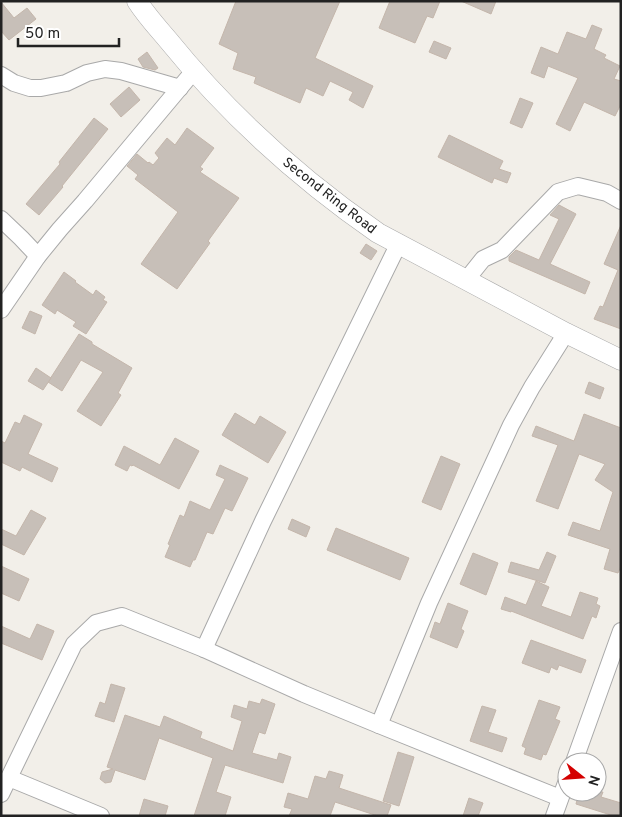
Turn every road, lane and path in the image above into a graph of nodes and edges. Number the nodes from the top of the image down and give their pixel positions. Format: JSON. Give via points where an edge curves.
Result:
{"nodes":[{"id":1,"x":137,"y":1,"type":"edge"},
{"id":2,"x":194,"y":72,"type":"junction"},
{"id":3,"x":1,"y":76,"type":"edge"},
{"id":4,"x":180,"y":88,"type":"junction"},
{"id":5,"x":621,"y":201,"type":"edge"},
{"id":6,"x":1,"y":220,"type":"edge"},
{"id":7,"x":398,"y":243,"type":"junction"},
{"id":8,"x":38,"y":256,"type":"junction"},
{"id":9,"x":468,"y":280,"type":"junction"},
{"id":10,"x":1,"y":310,"type":"edge"},
{"id":11,"x":566,"y":333,"type":"junction"},
{"id":12,"x":621,"y":360,"type":"edge"},
{"id":13,"x":621,"y":630,"type":"edge"},
{"id":14,"x":204,"y":649,"type":"junction"},
{"id":15,"x":378,"y":725,"type":"junction"},
{"id":16,"x":578,"y":752,"type":"edge"},
{"id":17,"x":9,"y":778,"type":"junction"},
{"id":18,"x":1,"y":794,"type":"edge"},
{"id":19,"x":557,"y":797,"type":"edge"},
{"id":20,"x":559,"y":802,"type":"edge"},
{"id":21,"x":101,"y":816,"type":"edge"},
{"id":22,"x":554,"y":816,"type":"edge"}],
"edges":[{"from":1,"to":2,"type":"street","name":"Second Ring Road"},
{"from":2,"to":4,"type":"street"},
{"from":2,"to":7,"type":"street","name":"Second Ring Road","via":[[246,126],[285,160],[358,219]]},
{"from":3,"to":4,"type":"street","via":[[30,88],[41,88],[105,69]]},
{"from":4,"to":8,"type":"street"},
{"from":5,"to":9,"type":"street","via":[[607,193],[578,186],[558,192],[502,250],[484,259]]},
{"from":6,"to":8,"type":"street"},
{"from":7,"to":9,"type":"street","name":"Second Ring Road"},
{"from":7,"to":14,"type":"street"},
{"from":8,"to":10,"type":"street"},
{"from":9,"to":11,"type":"street","name":"Second Ring Road"},
{"from":11,"to":12,"type":"street","name":"Second Ring Road"},
{"from":11,"to":15,"type":"street","via":[[508,433],[429,603]]},
{"from":13,"to":16,"type":"street"},
{"from":14,"to":15,"type":"street"},
{"from":14,"to":17,"type":"street","via":[[122,616],[96,623],[74,644]]},
{"from":15,"to":19,"type":"street"},
{"from":17,"to":18,"type":"street"},
{"from":17,"to":21,"type":"street"},
{"from":20,"to":22,"type":"street"}]}
